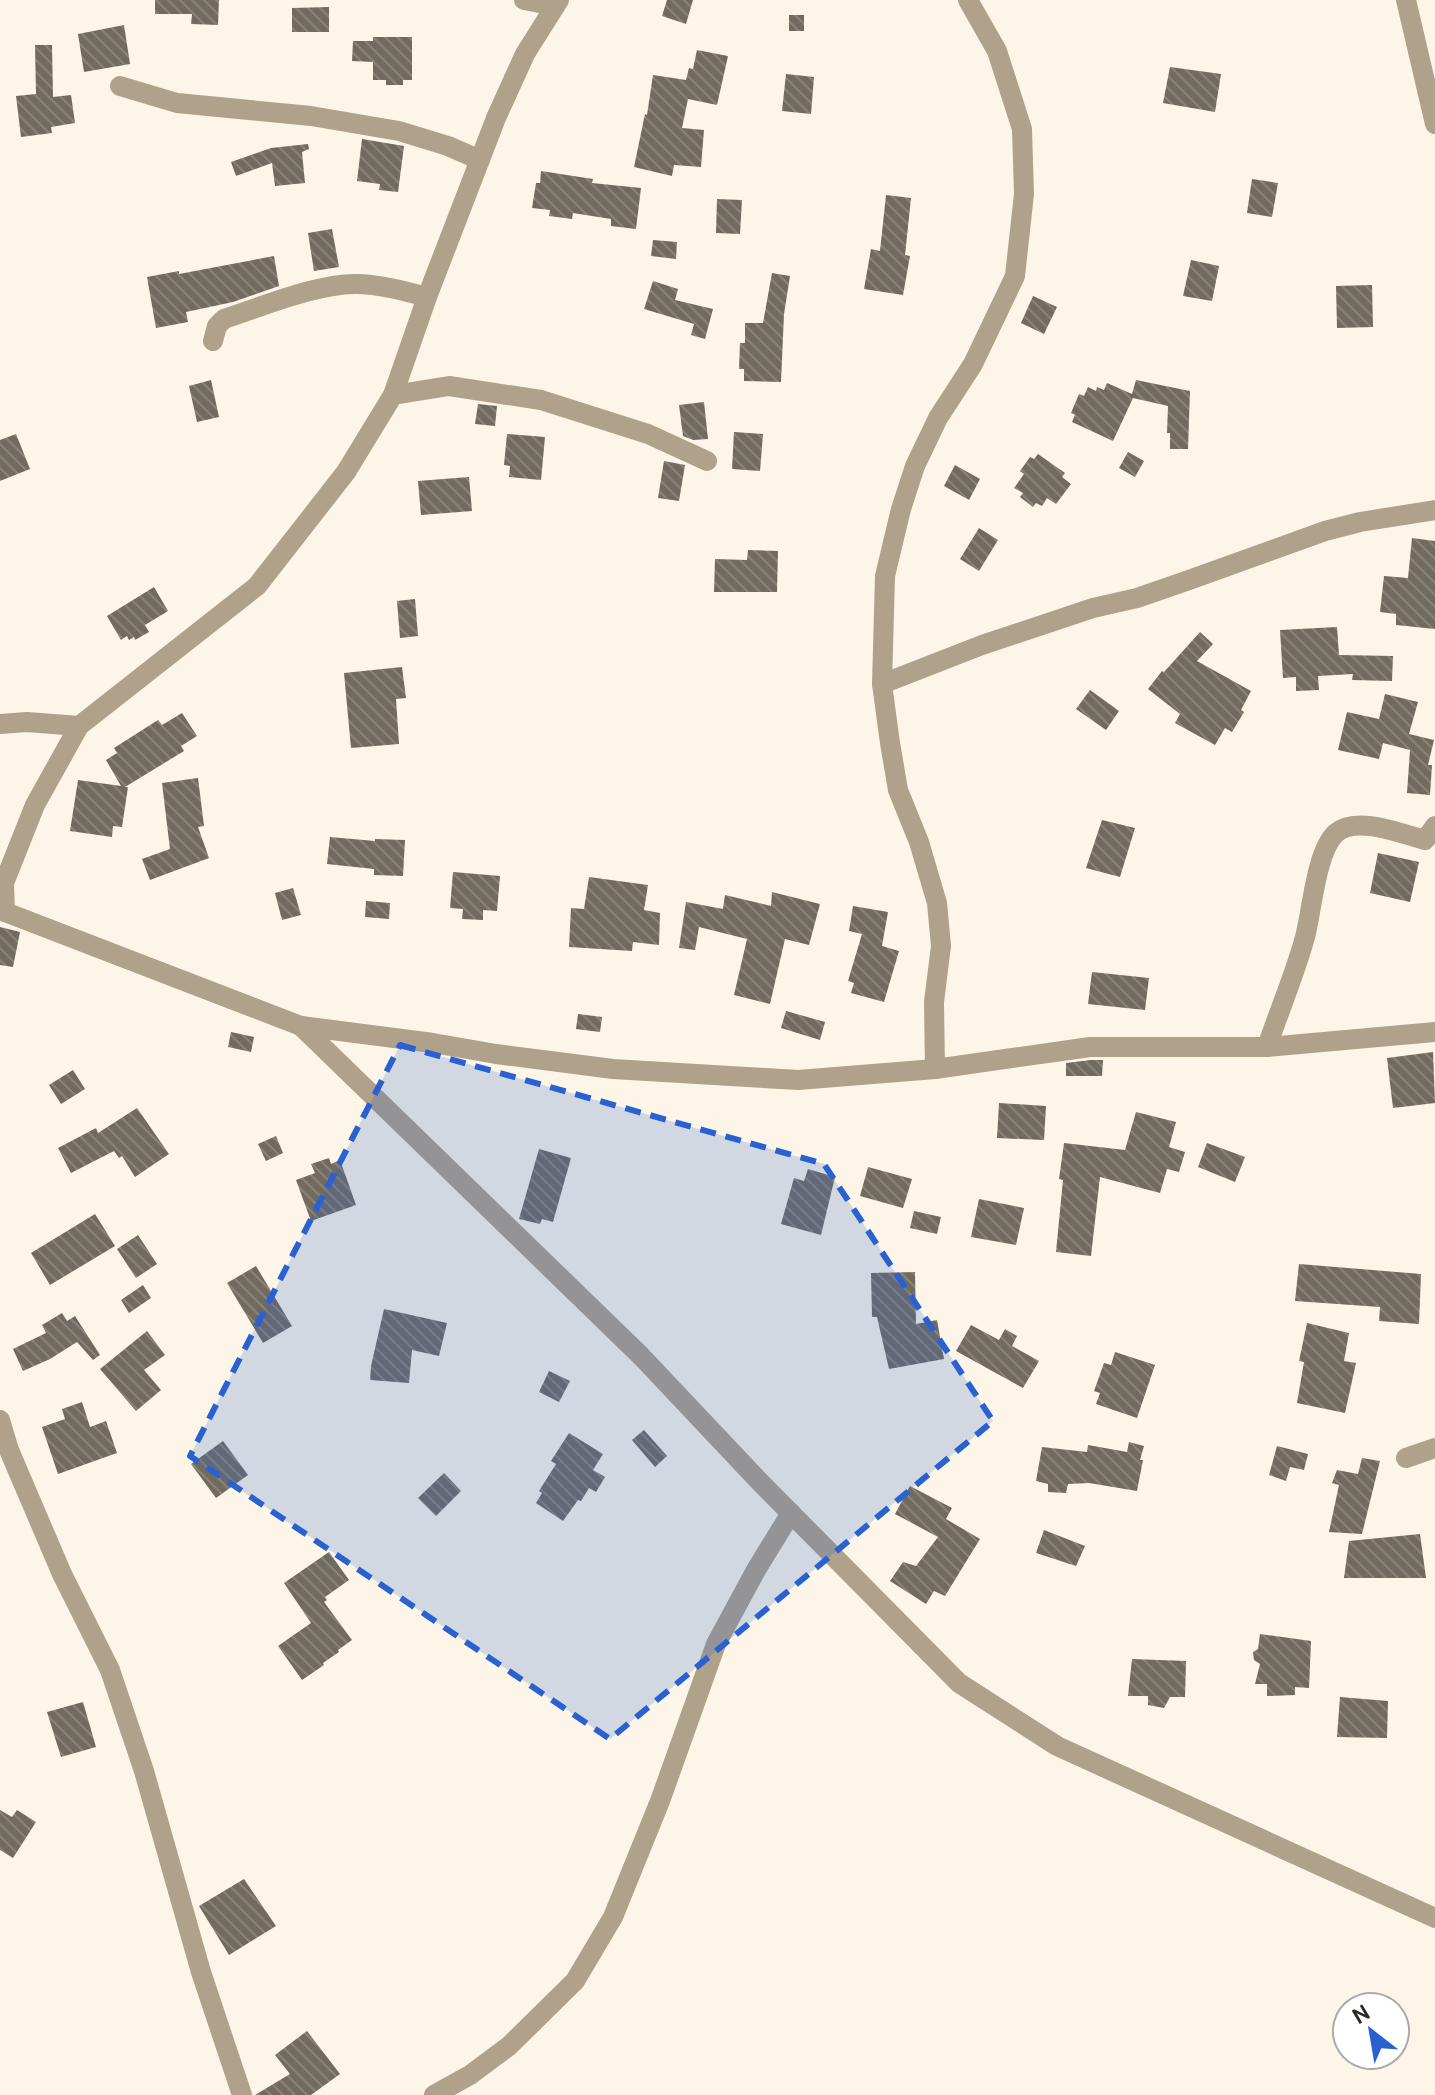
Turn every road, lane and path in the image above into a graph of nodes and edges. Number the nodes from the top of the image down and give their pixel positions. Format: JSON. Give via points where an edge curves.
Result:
{"nodes":[{"id":1,"x":524,"y":0,"type":"edge"},
{"id":2,"x":968,"y":0,"type":"edge"},
{"id":3,"x":1406,"y":0,"type":"edge"},
{"id":4,"x":557,"y":3,"type":"edge"},
{"id":5,"x":120,"y":86,"type":"dead end"},
{"id":6,"x":1435,"y":124,"type":"edge"},
{"id":7,"x":480,"y":160,"type":"junction"},
{"id":8,"x":427,"y":297,"type":"junction"},
{"id":9,"x":213,"y":341,"type":"dead end"},
{"id":10,"x":393,"y":395,"type":"junction"},
{"id":11,"x":707,"y":461,"type":"dead end"},
{"id":12,"x":1435,"y":510,"type":"edge"},
{"id":13,"x":882,"y":684,"type":"junction"},
{"id":14,"x":0,"y":724,"type":"edge"},
{"id":15,"x":79,"y":726,"type":"junction"},
{"id":16,"x":1435,"y":826,"type":"edge"},
{"id":17,"x":2,"y":911,"type":"edge"},
{"id":18,"x":301,"y":1026,"type":"junction"},
{"id":19,"x":1435,"y":1032,"type":"edge"},
{"id":20,"x":1267,"y":1047,"type":"junction"},
{"id":21,"x":935,"y":1069,"type":"junction"},
{"id":22,"x":0,"y":1420,"type":"edge"},
{"id":23,"x":1435,"y":1448,"type":"edge"},
{"id":24,"x":1406,"y":1458,"type":"dead end"},
{"id":25,"x":791,"y":1513,"type":"junction"},
{"id":26,"x":1435,"y":1918,"type":"edge"},
{"id":27,"x":242,"y":2095,"type":"edge"},
{"id":28,"x":434,"y":2095,"type":"edge"}],
"edges":[{"from":1,"to":4,"type":"street"},
{"from":2,"to":13,"type":"street","via":[[997,51],[1022,129],[1024,194],[1015,276],[973,364],[938,418],[906,491],[885,576]]},
{"from":3,"to":6,"type":"street"},
{"from":4,"to":7,"type":"street","via":[[525,54]]},
{"from":5,"to":7,"type":"street","via":[[177,103],[399,131]]},
{"from":7,"to":8,"type":"street"},
{"from":8,"to":9,"type":"street","via":[[355,283],[324,288],[224,319]]},
{"from":8,"to":10,"type":"street"},
{"from":10,"to":11,"type":"street","via":[[449,386],[541,400],[648,434]]},
{"from":10,"to":15,"type":"street","via":[[346,472],[257,586]]},
{"from":12,"to":13,"type":"street","via":[[1325,531],[1137,598],[982,645]]},
{"from":13,"to":21,"type":"street","via":[[898,790],[937,903],[941,946],[934,1002]]},
{"from":14,"to":15,"type":"street"},
{"from":15,"to":17,"type":"street","via":[[29,818],[4,883]]},
{"from":16,"to":20,"type":"street","via":[[1425,840],[1364,824],[1336,833],[1324,852],[1305,937]]},
{"from":17,"to":18,"type":"street"},
{"from":18,"to":21,"type":"street","via":[[613,1069],[798,1080]]},
{"from":18,"to":25,"type":"street","via":[[641,1356]]},
{"from":19,"to":20,"type":"street"},
{"from":20,"to":21,"type":"street","via":[[1090,1047]]},
{"from":22,"to":27,"type":"street","via":[[62,1574],[110,1670]]},
{"from":23,"to":24,"type":"street"},
{"from":25,"to":26,"type":"street","via":[[959,1683],[1057,1746]]},
{"from":25,"to":28,"type":"street","via":[[716,1644],[613,1917],[575,1981],[509,2046]]}]}
